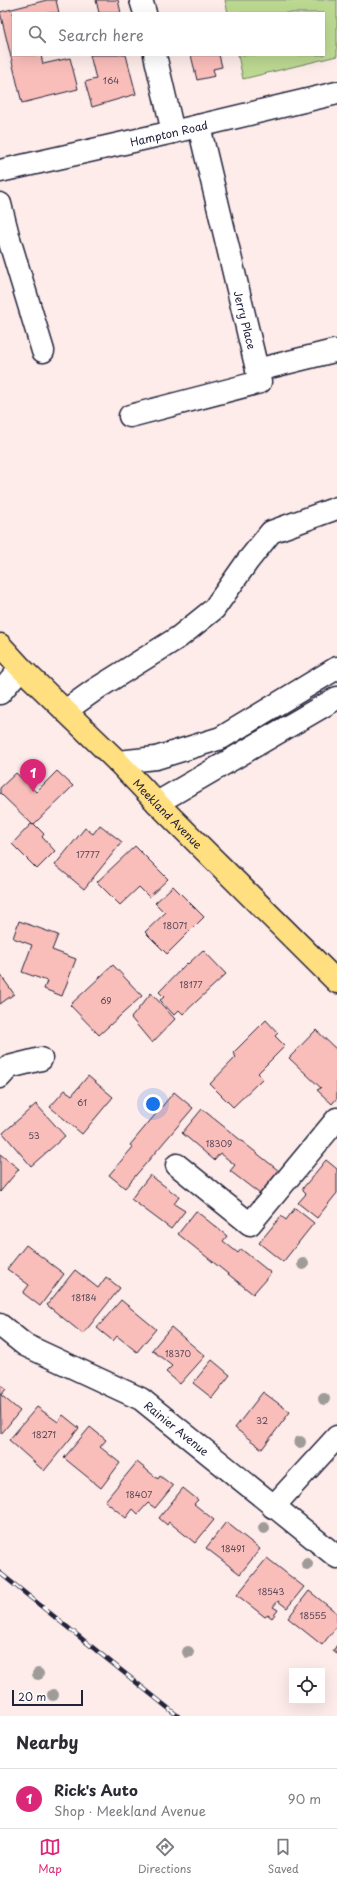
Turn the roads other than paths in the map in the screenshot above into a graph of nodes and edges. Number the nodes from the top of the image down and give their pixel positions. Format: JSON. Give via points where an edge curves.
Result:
{"nodes":[{"id":1,"x":141,"y":0,"type":"edge"},
{"id":2,"x":144,"y":12,"type":"edge"},
{"id":3,"x":155,"y":56,"type":"edge"},
{"id":4,"x":337,"y":93,"type":"edge"},
{"id":5,"x":198,"y":126,"type":"junction"},
{"id":6,"x":173,"y":132,"type":"junction"},
{"id":7,"x":0,"y":169,"type":"edge"},
{"id":8,"x":0,"y":204,"type":"edge"},
{"id":9,"x":42,"y":351,"type":"dead end"},
{"id":10,"x":334,"y":351,"type":"dead end"},
{"id":11,"x":257,"y":370,"type":"junction"},
{"id":12,"x":130,"y":416,"type":"dead end"},
{"id":13,"x":337,"y":508,"type":"edge"},
{"id":14,"x":0,"y":645,"type":"edge"},
{"id":15,"x":21,"y":668,"type":"junction"},
{"id":16,"x":337,"y":668,"type":"edge"},
{"id":17,"x":0,"y":692,"type":"edge"},
{"id":18,"x":337,"y":698,"type":"edge"},
{"id":19,"x":65,"y":711,"type":"junction"},
{"id":20,"x":118,"y":762,"type":"junction"},
{"id":21,"x":157,"y":803,"type":"junction"},
{"id":22,"x":337,"y":982,"type":"edge"},
{"id":23,"x":41,"y":1059,"type":"dead end"},
{"id":24,"x":0,"y":1077,"type":"edge"},
{"id":25,"x":337,"y":1119,"type":"edge"},
{"id":26,"x":177,"y":1165,"type":"dead end"},
{"id":27,"x":0,"y":1325,"type":"edge"},
{"id":28,"x":337,"y":1437,"type":"edge"},
{"id":29,"x":273,"y":1507,"type":"junction"},
{"id":30,"x":337,"y":1557,"type":"edge"}],
"edges":[{"from":1,"to":2,"type":"street"},
{"from":3,"to":6,"type":"street"},
{"from":4,"to":5,"type":"street","name":"Hampton Road"},
{"from":5,"to":6,"type":"street","name":"Hampton Road"},
{"from":5,"to":11,"type":"street","name":"Jerry Place"},
{"from":6,"to":7,"type":"street","name":"Hampton Road"},
{"from":8,"to":9,"type":"street"},
{"from":10,"to":11,"type":"street"},
{"from":11,"to":12,"type":"street","via":[[260,382]]},
{"from":13,"to":19,"type":"street","via":[[271,532],[214,609],[179,637]]},
{"from":14,"to":15,"type":"main road","name":"Meekland Avenue"},
{"from":15,"to":17,"type":"street"},
{"from":15,"to":19,"type":"main road","name":"Meekland Avenue"},
{"from":16,"to":20,"type":"street","via":[[221,738],[156,758]]},
{"from":18,"to":21,"type":"street"},
{"from":19,"to":20,"type":"main road","name":"Meekland Avenue"},
{"from":20,"to":21,"type":"main road","name":"Meekland Avenue"},
{"from":21,"to":22,"type":"main road","name":"Meekland Avenue"},
{"from":23,"to":24,"type":"street","via":[[9,1066]]},
{"from":25,"to":26,"type":"street","via":[[250,1224]]},
{"from":27,"to":29,"type":"street","name":"Rainier Avenue","via":[[25,1345],[141,1399]]},
{"from":28,"to":29,"type":"street"},
{"from":29,"to":30,"type":"street","name":"Rainier Avenue"}]}
